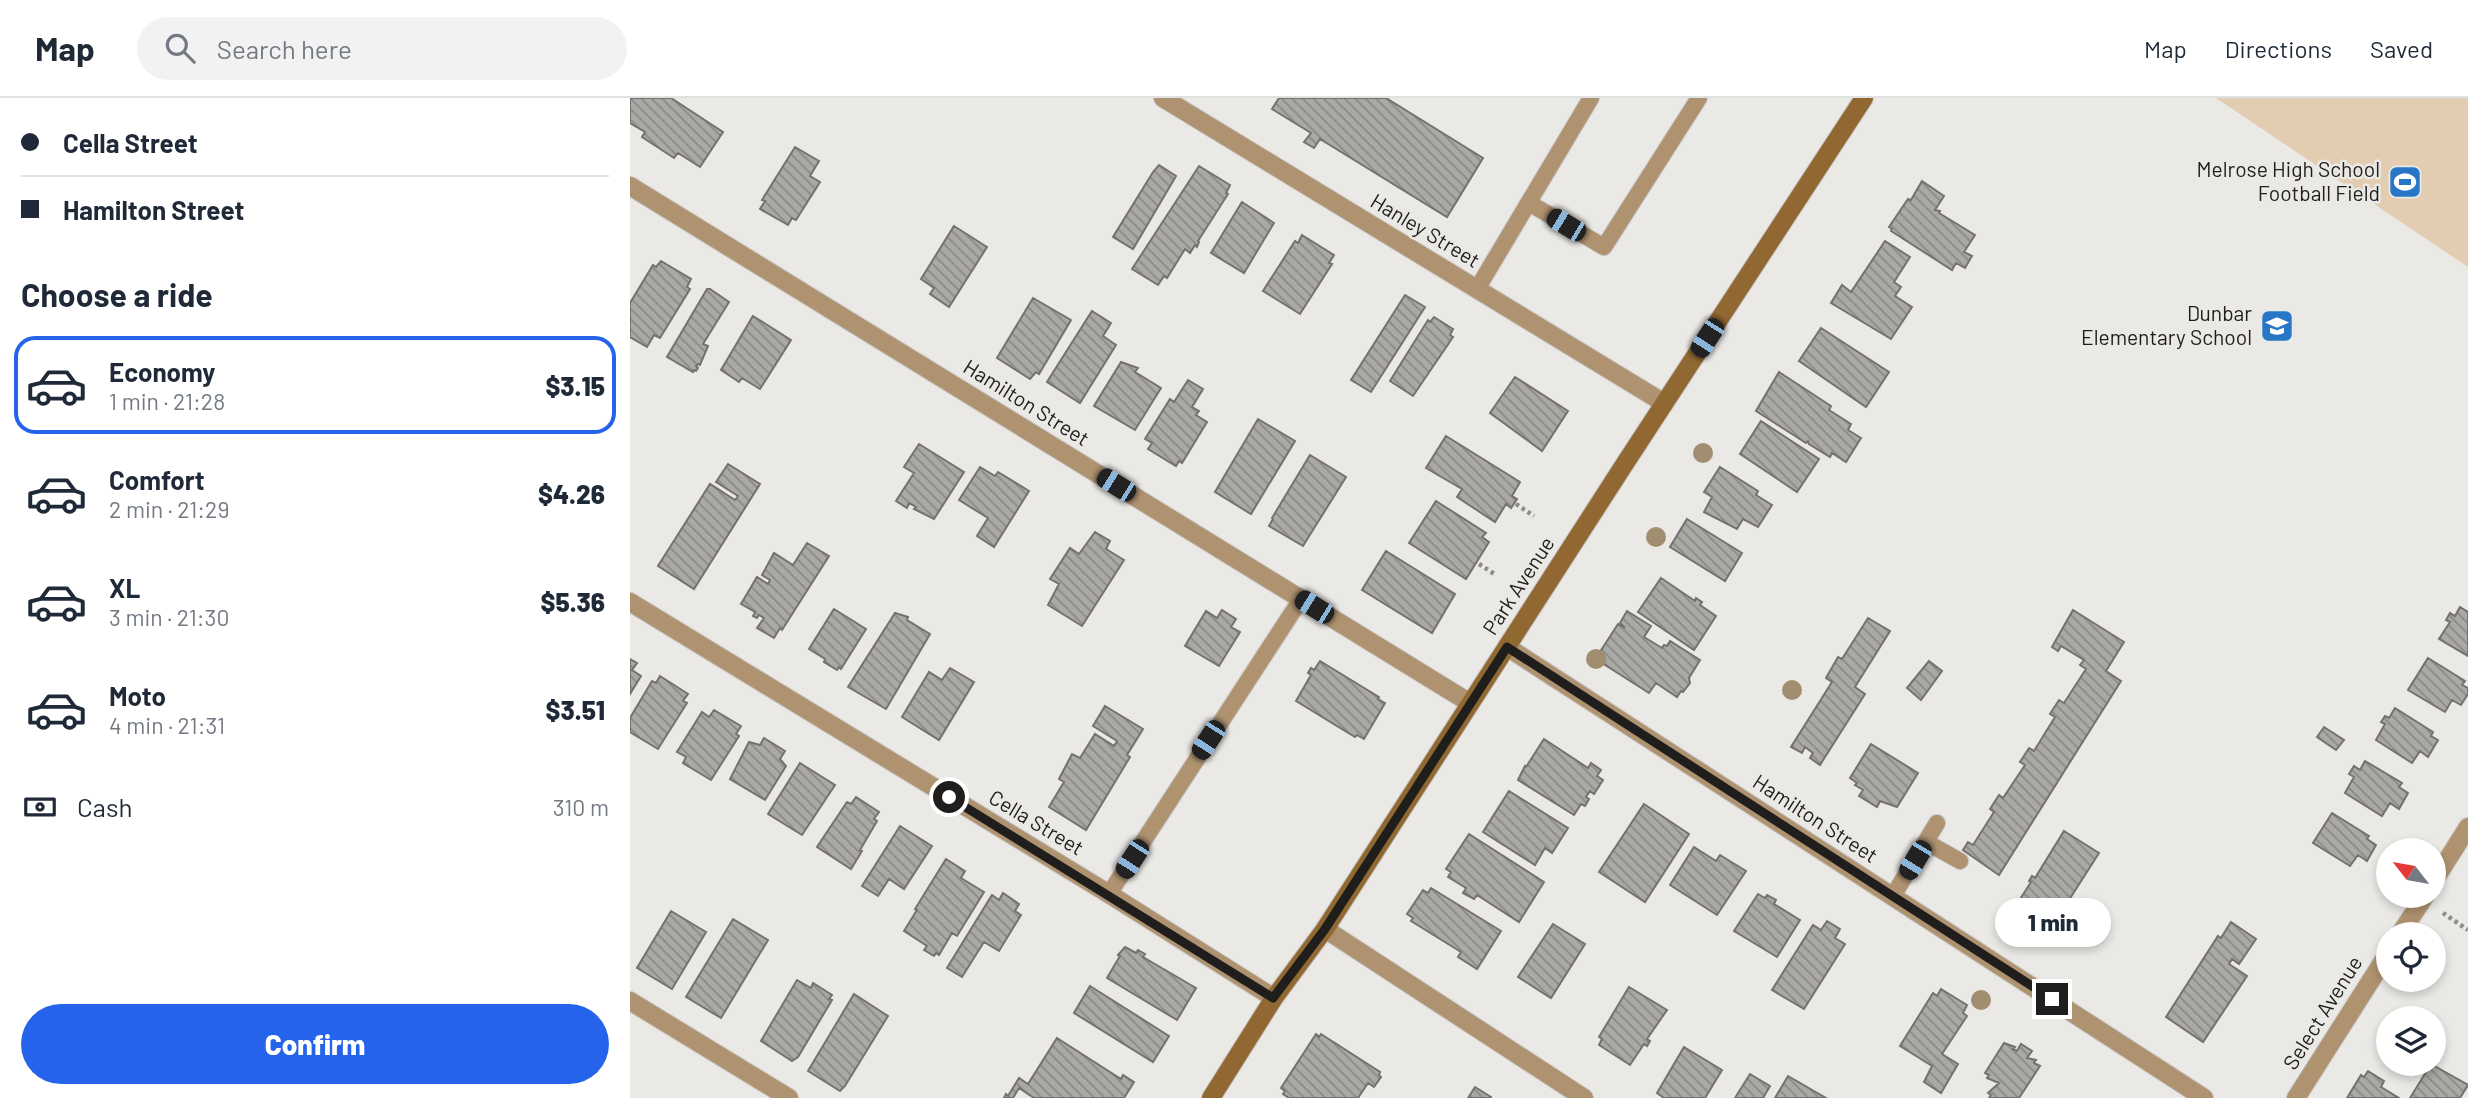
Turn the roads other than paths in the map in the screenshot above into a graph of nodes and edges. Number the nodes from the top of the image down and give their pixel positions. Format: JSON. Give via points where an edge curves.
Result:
{"nodes":[{"id":1,"x":1163,"y":98,"type":"edge"},
{"id":2,"x":1591,"y":98,"type":"edge"},
{"id":3,"x":1699,"y":98,"type":"edge"},
{"id":4,"x":1864,"y":98,"type":"edge"},
{"id":5,"x":630,"y":186,"type":"edge"},
{"id":6,"x":1529,"y":203,"type":"junction"},
{"id":7,"x":1477,"y":289,"type":"junction"},
{"id":8,"x":1664,"y":403,"type":"junction"},
{"id":9,"x":1301,"y":599,"type":"junction"},
{"id":10,"x":630,"y":602,"type":"edge"},
{"id":11,"x":1507,"y":647,"type":"junction"},
{"id":12,"x":1470,"y":703,"type":"junction"},
{"id":13,"x":1937,"y":823,"type":"dead end"},
{"id":14,"x":2468,"y":827,"type":"edge"},
{"id":15,"x":1926,"y":842,"type":"junction"},
{"id":16,"x":1960,"y":862,"type":"dead end"},
{"id":17,"x":2446,"y":862,"type":"edge"},
{"id":18,"x":1109,"y":894,"type":"junction"},
{"id":19,"x":1893,"y":896,"type":"junction"},
{"id":20,"x":1325,"y":929,"type":"junction"},
{"id":21,"x":2376,"y":972,"type":"edge"},
{"id":22,"x":1273,"y":998,"type":"junction"},
{"id":23,"x":630,"y":1001,"type":"edge"},
{"id":24,"x":768,"y":1093,"type":"edge"},
{"id":25,"x":789,"y":1098,"type":"edge"},
{"id":26,"x":1211,"y":1098,"type":"edge"},
{"id":27,"x":1584,"y":1098,"type":"edge"},
{"id":28,"x":2204,"y":1098,"type":"edge"},
{"id":29,"x":2296,"y":1098,"type":"edge"}],
"edges":[{"from":1,"to":7,"type":"street","name":"Hanley Street"},
{"from":2,"to":6,"type":"lane"},
{"from":3,"to":6,"type":"lane","via":[[1604,247]]},
{"from":4,"to":8,"type":"main road","name":"Park Avenue"},
{"from":5,"to":9,"type":"street","name":"Hamilton Street"},
{"from":6,"to":7,"type":"lane"},
{"from":7,"to":8,"type":"street","name":"Hanley Street"},
{"from":8,"to":11,"type":"main road","name":"Park Avenue"},
{"from":9,"to":12,"type":"street","name":"Hamilton Street"},
{"from":9,"to":18,"type":"lane"},
{"from":10,"to":18,"type":"street","name":"Cella Street"},
{"from":11,"to":12,"type":"main road","name":"Park Avenue"},
{"from":11,"to":19,"type":"street","name":"Hamilton Street"},
{"from":12,"to":20,"type":"main road","name":"Park Avenue"},
{"from":13,"to":15,"type":"lane"},
{"from":14,"to":17,"type":"street"},
{"from":15,"to":16,"type":"lane"},
{"from":15,"to":19,"type":"lane"},
{"from":18,"to":22,"type":"street","name":"Cella Street"},
{"from":19,"to":28,"type":"street","name":"Hamilton Street"},
{"from":20,"to":22,"type":"main road","name":"Park Avenue"},
{"from":20,"to":27,"type":"street"},
{"from":21,"to":29,"type":"street","name":"Select Avenue"},
{"from":22,"to":26,"type":"main road","name":"Park Avenue"},
{"from":23,"to":24,"type":"street"},
{"from":24,"to":25,"type":"street"}]}
